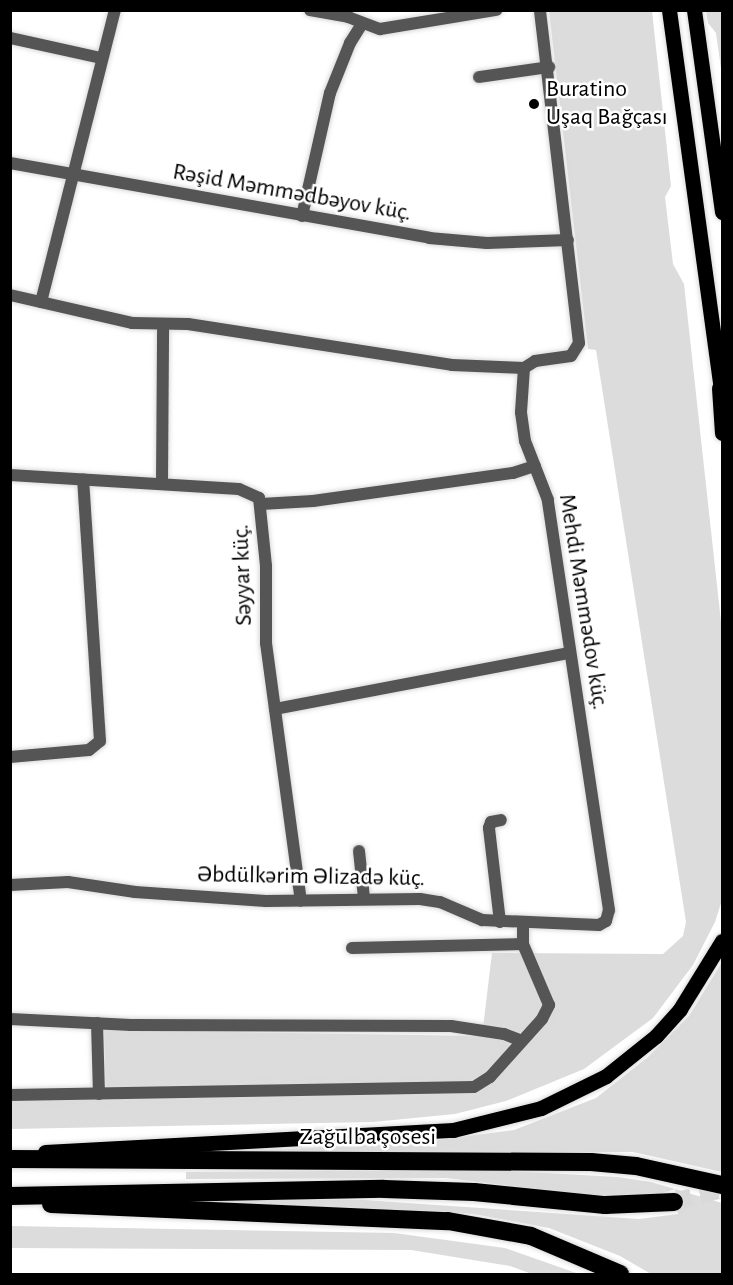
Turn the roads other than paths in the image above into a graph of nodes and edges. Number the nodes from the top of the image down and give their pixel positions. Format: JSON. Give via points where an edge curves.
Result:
{"nodes":[{"id":1,"x":115,"y":10,"type":"edge"},
{"id":2,"x":310,"y":10,"type":"edge"},
{"id":3,"x":496,"y":10,"type":"edge"},
{"id":4,"x":540,"y":10,"type":"edge"},
{"id":5,"x":669,"y":10,"type":"edge"},
{"id":6,"x":694,"y":10,"type":"edge"},
{"id":7,"x":362,"y":24,"type":"junction"},
{"id":8,"x":10,"y":38,"type":"edge"},
{"id":9,"x":101,"y":58,"type":"junction"},
{"id":10,"x":549,"y":67,"type":"junction"},
{"id":11,"x":479,"y":77,"type":"dead end"},
{"id":12,"x":10,"y":163,"type":"edge"},
{"id":13,"x":72,"y":176,"type":"junction"},
{"id":14,"x":723,"y":212,"type":"edge"},
{"id":15,"x":302,"y":216,"type":"junction"},
{"id":16,"x":568,"y":240,"type":"junction"},
{"id":17,"x":10,"y":295,"type":"edge"},
{"id":18,"x":41,"y":302,"type":"junction"},
{"id":19,"x":163,"y":324,"type":"junction"},
{"id":20,"x":717,"y":362,"type":"junction"},
{"id":21,"x":524,"y":368,"type":"junction"},
{"id":22,"x":723,"y":399,"type":"edge"},
{"id":23,"x":723,"y":433,"type":"edge"},
{"id":24,"x":535,"y":466,"type":"junction"},
{"id":25,"x":10,"y":475,"type":"edge"},
{"id":26,"x":83,"y":480,"type":"junction"},
{"id":27,"x":162,"y":483,"type":"junction"},
{"id":28,"x":261,"y":504,"type":"junction"},
{"id":29,"x":569,"y":653,"type":"junction"},
{"id":30,"x":275,"y":709,"type":"junction"},
{"id":31,"x":10,"y":757,"type":"edge"},
{"id":32,"x":501,"y":820,"type":"dead end"},
{"id":33,"x":359,"y":851,"type":"dead end"},
{"id":34,"x":10,"y":885,"type":"edge"},
{"id":35,"x":364,"y":898,"type":"junction"},
{"id":36,"x":301,"y":901,"type":"junction"},
{"id":37,"x":500,"y":921,"type":"junction"},
{"id":38,"x":606,"y":921,"type":"joint"},
{"id":39,"x":524,"y":922,"type":"junction"},
{"id":40,"x":723,"y":940,"type":"edge"},
{"id":41,"x":523,"y":944,"type":"junction"},
{"id":42,"x":352,"y":948,"type":"dead end"},
{"id":43,"x":10,"y":1019,"type":"edge"},
{"id":44,"x":97,"y":1023,"type":"junction"},
{"id":45,"x":522,"y":1041,"type":"junction"},
{"id":46,"x":99,"y":1094,"type":"junction"},
{"id":47,"x":10,"y":1095,"type":"edge"},
{"id":48,"x":10,"y":1154,"type":"edge"},
{"id":49,"x":10,"y":1159,"type":"edge"},
{"id":50,"x":636,"y":1166,"type":"junction"},
{"id":51,"x":723,"y":1185,"type":"edge"},
{"id":52,"x":10,"y":1196,"type":"edge"},
{"id":53,"x":723,"y":1196,"type":"edge"},
{"id":54,"x":674,"y":1202,"type":"tunnel mouth"},
{"id":55,"x":10,"y":1203,"type":"edge"},
{"id":56,"x":615,"y":1273,"type":"edge"}],
"edges":[{"from":1,"to":9,"type":"street"},
{"from":2,"to":7,"type":"street","via":[[348,17]]},
{"from":3,"to":7,"type":"street","via":[[380,29]]},
{"from":4,"to":10,"type":"street"},
{"from":5,"to":20,"type":"main road"},
{"from":6,"to":14,"type":"main road"},
{"from":7,"to":15,"type":"street","via":[[330,93]]},
{"from":8,"to":9,"type":"street"},
{"from":9,"to":13,"type":"street"},
{"from":10,"to":11,"type":"street"},
{"from":10,"to":16,"type":"street"},
{"from":12,"to":13,"type":"street","name":"Rəşid Məmmədbəyov küç."},
{"from":13,"to":15,"type":"street","name":"Rəşid Məmmədbəyov küç."},
{"from":13,"to":18,"type":"street"},
{"from":15,"to":16,"type":"street","name":"Rəşid Məmmədbəyov küç.","via":[[465,242]]},
{"from":16,"to":21,"type":"street","via":[[579,344],[571,356],[535,361]]},
{"from":17,"to":18,"type":"street"},
{"from":18,"to":19,"type":"street","via":[[132,323]]},
{"from":19,"to":21,"type":"street","via":[[229,330],[452,365]]},
{"from":19,"to":27,"type":"street"},
{"from":20,"to":22,"type":"main road"},
{"from":20,"to":23,"type":"main road"},
{"from":21,"to":24,"type":"street","name":"Mehdi Məmmədov küç.","via":[[520,390],[523,430]]},
{"from":24,"to":28,"type":"street","via":[[313,501]]},
{"from":24,"to":29,"type":"street","name":"Mehdi Məmmədov küç.","via":[[548,500]]},
{"from":25,"to":26,"type":"street","name":"Səyyar küç."},
{"from":26,"to":27,"type":"street","name":"Səyyar küç."},
{"from":26,"to":31,"type":"street","via":[[100,741],[89,750]]},
{"from":27,"to":28,"type":"street","name":"Səyyar küç.","via":[[248,490]]},
{"from":28,"to":30,"type":"street","name":"Səyyar küç.","via":[[266,643]]},
{"from":29,"to":30,"type":"street"},
{"from":29,"to":38,"type":"street","name":"Mehdi Məmmədov küç.","via":[[609,910]]},
{"from":30,"to":36,"type":"street","name":"Səyyar küç."},
{"from":32,"to":37,"type":"street","via":[[491,822],[489,828]]},
{"from":33,"to":35,"type":"street"},
{"from":34,"to":36,"type":"street","name":"Əbdülkərim Əlizadə küç.","via":[[68,882],[135,892]]},
{"from":35,"to":36,"type":"street","name":"Əbdülkərim Əlizadə küç."},
{"from":35,"to":37,"type":"street","name":"Əbdülkərim Əlizadə küç.","via":[[431,900],[474,918]]},
{"from":37,"to":39,"type":"street","name":"Əbdülkərim Əlizadə küç."},
{"from":38,"to":39,"type":"street","name":"Əbdülkərim Əlizadə küç.","via":[[599,925]]},
{"from":39,"to":41,"type":"street"},
{"from":40,"to":48,"type":"main road","via":[[680,1009],[656,1036],[606,1076],[541,1108],[482,1125],[420,1133]]},
{"from":41,"to":42,"type":"street"},
{"from":41,"to":45,"type":"street","via":[[549,1005]]},
{"from":43,"to":44,"type":"street"},
{"from":44,"to":45,"type":"street","via":[[451,1026],[504,1034]]},
{"from":44,"to":46,"type":"street"},
{"from":45,"to":46,"type":"street","via":[[490,1077],[474,1087]]},
{"from":46,"to":47,"type":"street"},
{"from":49,"to":50,"type":"highway","name":"Zağulba şosesi","via":[[533,1161]]},
{"from":50,"to":51,"type":"highway","name":"Zağulba şosesi"},
{"from":50,"to":53,"type":"highway"},
{"from":52,"to":54,"type":"highway","via":[[384,1189],[474,1192],[605,1205]]},
{"from":55,"to":56,"type":"highway","via":[[448,1221],[531,1236]]}]}
